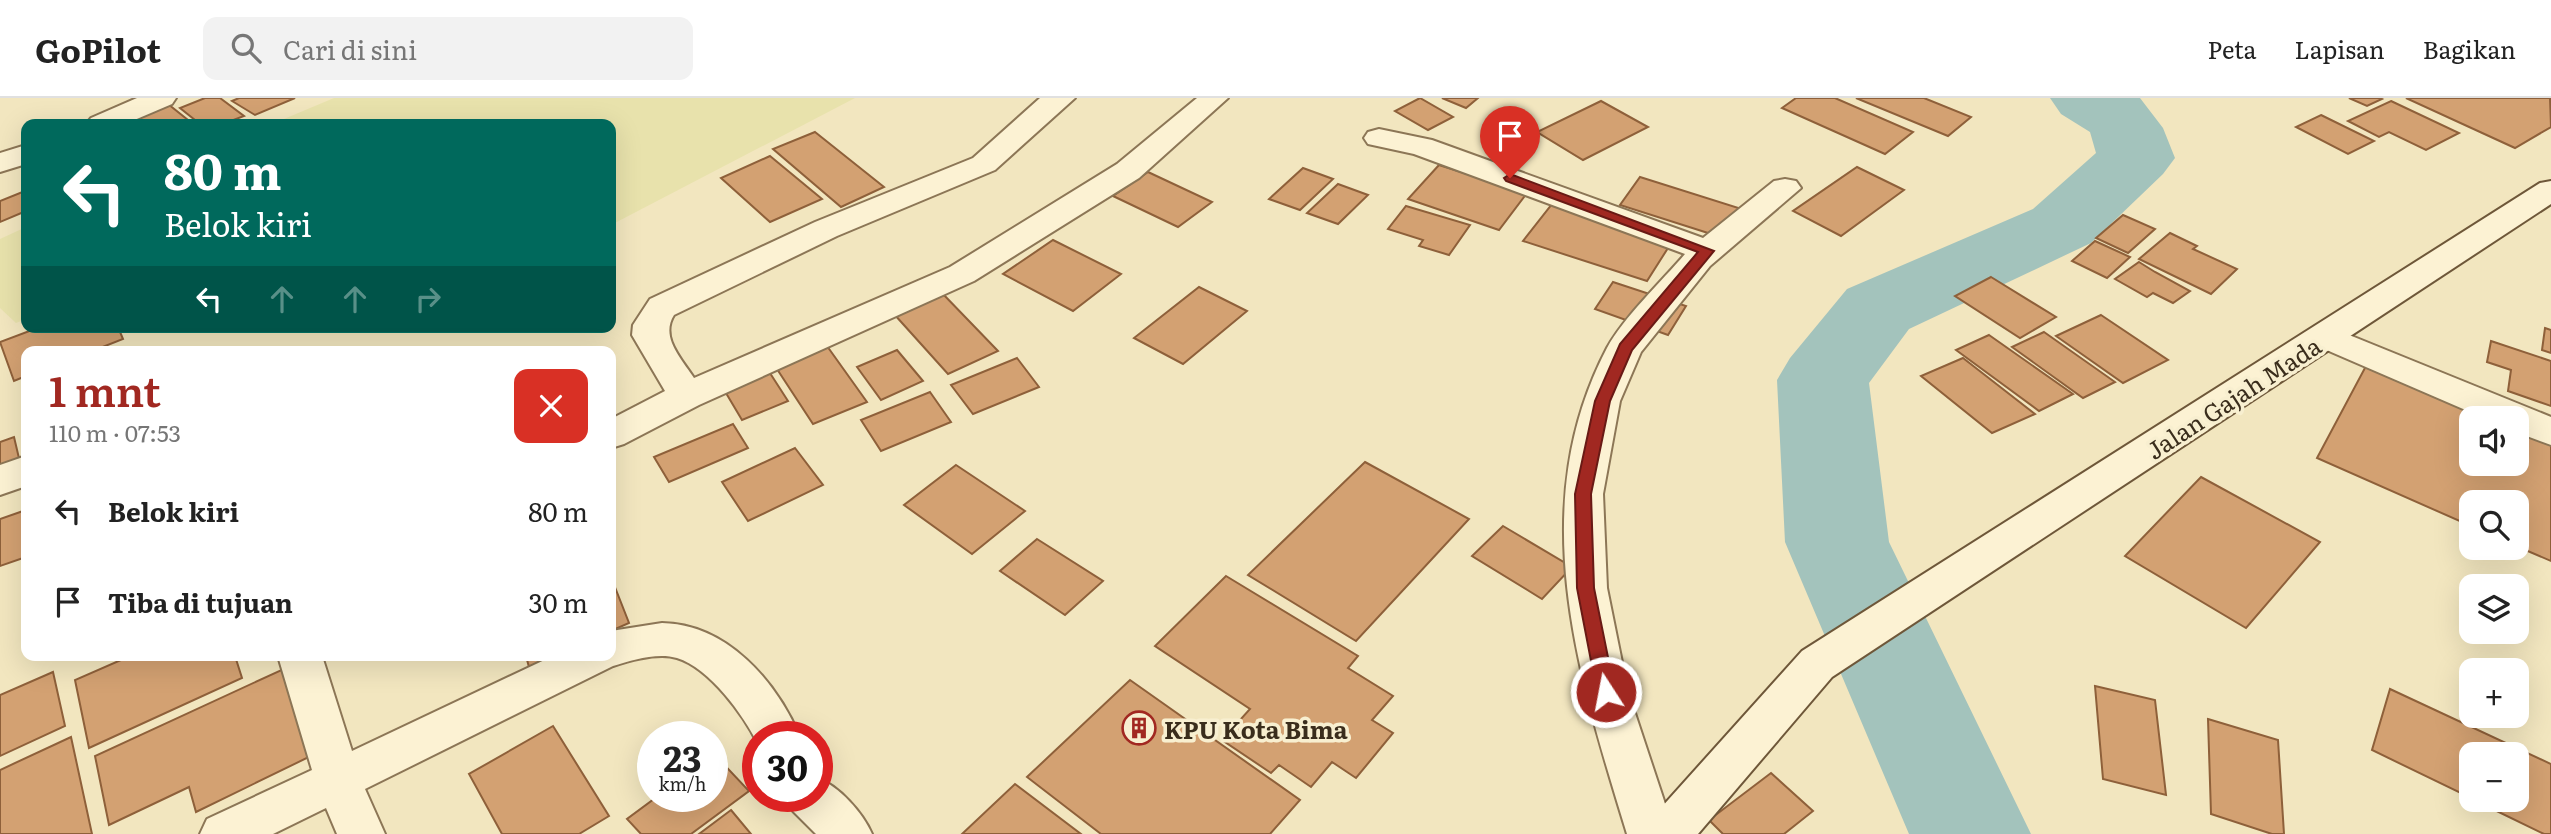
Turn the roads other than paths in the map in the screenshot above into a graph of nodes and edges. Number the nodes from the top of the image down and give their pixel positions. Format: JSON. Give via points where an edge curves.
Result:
{"nodes":[{"id":1,"x":162,"y":98,"type":"edge"},
{"id":2,"x":1062,"y":98,"type":"edge"},
{"id":3,"x":1214,"y":98,"type":"edge"},
{"id":4,"x":114,"y":119,"type":"edge"},
{"id":5,"x":1379,"y":138,"type":"dead end"},
{"id":6,"x":21,"y":156,"type":"edge"},
{"id":7,"x":0,"y":163,"type":"edge"},
{"id":8,"x":1784,"y":188,"type":"dead end"},
{"id":9,"x":2551,"y":190,"type":"edge"},
{"id":10,"x":1708,"y":251,"type":"junction"},
{"id":11,"x":2328,"y":337,"type":"junction"},
{"id":12,"x":686,"y":396,"type":"junction"},
{"id":13,"x":616,"y":432,"type":"edge"},
{"id":14,"x":2551,"y":432,"type":"edge"},
{"id":15,"x":21,"y":472,"type":"edge"},
{"id":16,"x":0,"y":481,"type":"edge"},
{"id":17,"x":616,"y":647,"type":"edge"},
{"id":18,"x":302,"y":661,"type":"edge"},
{"id":19,"x":586,"y":661,"type":"edge"},
{"id":20,"x":773,"y":721,"type":"edge"},
{"id":21,"x":338,"y":780,"type":"junction"},
{"id":22,"x":826,"y":812,"type":"edge"},
{"id":23,"x":224,"y":834,"type":"edge"},
{"id":24,"x":361,"y":834,"type":"edge"},
{"id":25,"x":848,"y":834,"type":"edge"},
{"id":26,"x":1651,"y":834,"type":"edge"},
{"id":27,"x":1668,"y":834,"type":"edge"}],
"edges":[{"from":1,"to":4,"type":"street"},
{"from":2,"to":12,"type":"street","via":[[1047,106],[984,164],[826,229],[662,307],[650,325],[650,335]]},
{"from":3,"to":12,"type":"street","via":[[1128,171],[962,274]]},
{"from":5,"to":10,"type":"street","via":[[1421,146]]},
{"from":6,"to":7,"type":"street"},
{"from":8,"to":10,"type":"street"},
{"from":9,"to":11,"type":"street","name":"Jalan Gajah Mada"},
{"from":10,"to":26,"type":"street","via":[[1625,348],[1602,401],[1583,494],[1586,588],[1606,692]]},
{"from":11,"to":14,"type":"street"},
{"from":11,"to":27,"type":"street","name":"Jalan Gajah Mada","via":[[1817,664]]},
{"from":12,"to":13,"type":"street"},
{"from":15,"to":16,"type":"street"},
{"from":17,"to":20,"type":"street","via":[[628,641],[688,643],[737,679]]},
{"from":18,"to":21,"type":"street"},
{"from":19,"to":21,"type":"street"},
{"from":21,"to":23,"type":"street"},
{"from":21,"to":24,"type":"street"},
{"from":22,"to":25,"type":"street"}]}
